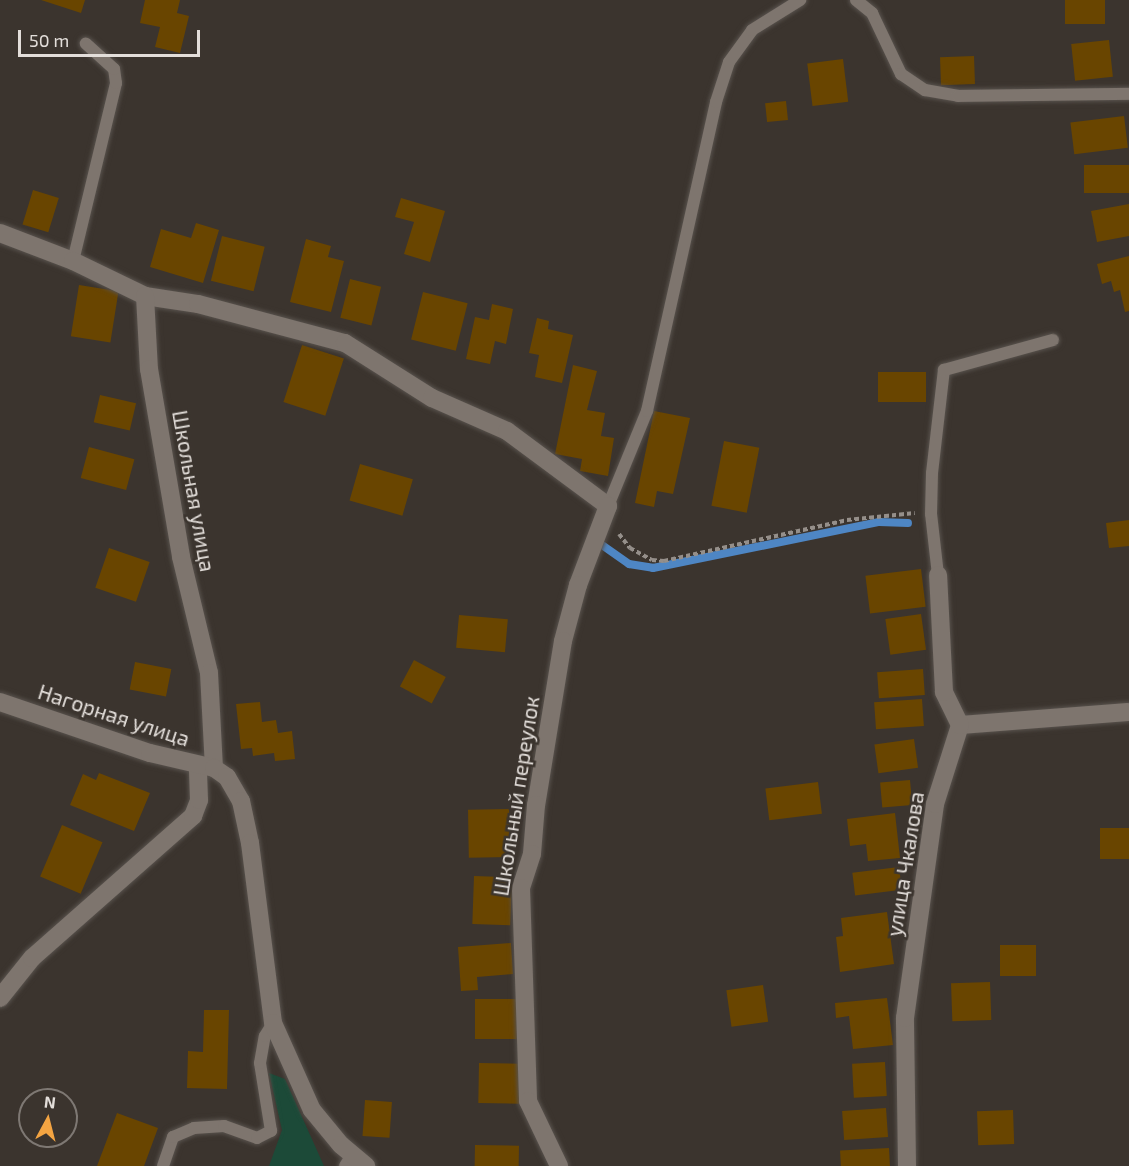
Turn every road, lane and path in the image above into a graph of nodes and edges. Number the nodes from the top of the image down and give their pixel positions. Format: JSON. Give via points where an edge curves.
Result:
{"nodes":[{"id":1,"x":800,"y":0,"type":"edge"},
{"id":2,"x":856,"y":0,"type":"edge"},
{"id":3,"x":87,"y":44,"type":"dead end"},
{"id":4,"x":1129,"y":94,"type":"edge"},
{"id":5,"x":0,"y":233,"type":"edge"},
{"id":6,"x":73,"y":261,"type":"junction"},
{"id":7,"x":145,"y":296,"type":"junction"},
{"id":8,"x":1053,"y":340,"type":"dead end"},
{"id":9,"x":608,"y":506,"type":"junction"},
{"id":10,"x":931,"y":514,"type":"junction"},
{"id":11,"x":938,"y":575,"type":"joint"},
{"id":12,"x":0,"y":702,"type":"edge"},
{"id":13,"x":1129,"y":712,"type":"edge"},
{"id":14,"x":960,"y":724,"type":"junction"},
{"id":15,"x":206,"y":767,"type":"junction"},
{"id":16,"x":0,"y":998,"type":"edge"},
{"id":17,"x":273,"y":1023,"type":"junction"},
{"id":18,"x":354,"y":1162,"type":"edge"},
{"id":19,"x":163,"y":1166,"type":"edge"},
{"id":20,"x":559,"y":1166,"type":"edge"},
{"id":21,"x":907,"y":1166,"type":"edge"}],
"edges":[{"from":1,"to":9,"type":"lane","via":[[752,30],[729,62],[716,102],[647,411]]},
{"from":2,"to":4,"type":"lane","via":[[872,13],[901,74],[925,90],[958,96]]},
{"from":3,"to":6,"type":"lane","via":[[114,69],[116,82]]},
{"from":5,"to":6,"type":"street"},
{"from":6,"to":7,"type":"street"},
{"from":7,"to":9,"type":"street","via":[[198,304],[345,343],[432,398],[507,431]]},
{"from":7,"to":15,"type":"street","name":"Школьная улица","via":[[149,369],[173,510],[209,673]]},
{"from":8,"to":10,"type":"lane","via":[[944,370],[934,437]]},
{"from":9,"to":10,"type":"path","via":[[614,529],[630,548],[652,560],[664,561],[847,520]]},
{"from":9,"to":20,"type":"street","name":"Школьный переулок","via":[[563,641],[536,805],[532,855],[521,888],[528,1101]]},
{"from":10,"to":11,"type":"lane"},
{"from":11,"to":14,"type":"street","via":[[944,692]]},
{"from":12,"to":15,"type":"street","name":"Нагорная улица"},
{"from":13,"to":14,"type":"street"},
{"from":14,"to":21,"type":"street","name":"улица Чкалова","via":[[935,804],[905,1018]]},
{"from":15,"to":16,"type":"street","name":"Школьная улица","via":[[193,816],[32,958]]},
{"from":15,"to":17,"type":"street","via":[[227,777],[241,801]]},
{"from":17,"to":18,"type":"street","via":[[312,1110]]},
{"from":17,"to":19,"type":"lane","via":[[265,1036],[260,1063],[271,1131],[257,1138],[224,1126],[194,1128],[173,1137]]}]}
